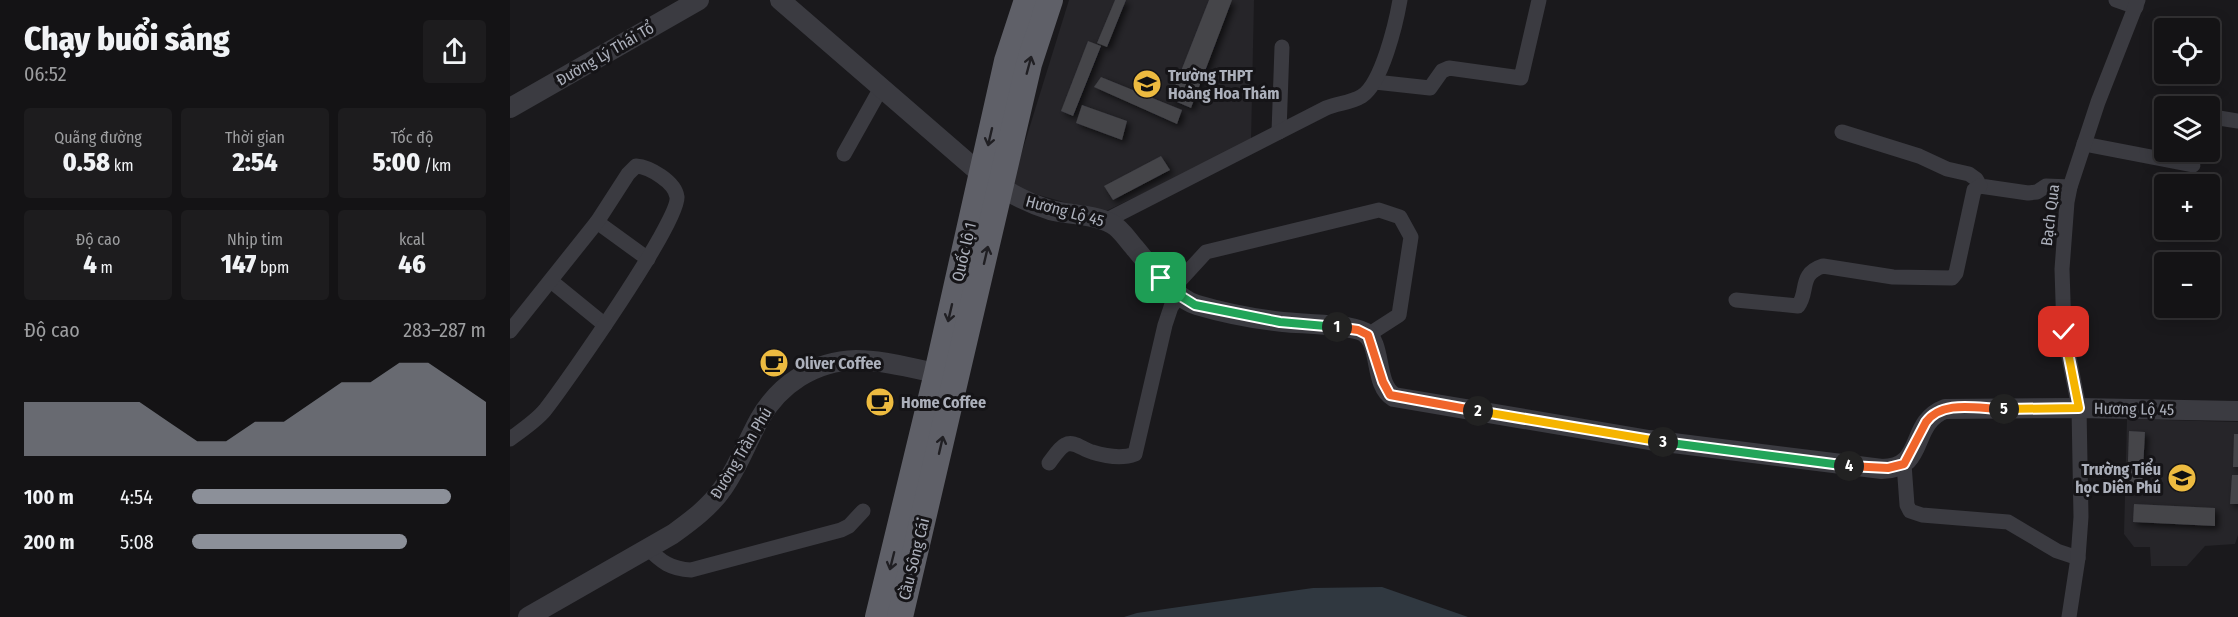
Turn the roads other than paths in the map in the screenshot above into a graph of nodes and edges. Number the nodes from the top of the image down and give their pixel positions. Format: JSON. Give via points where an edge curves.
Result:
{"nodes":[{"id":1,"x":780,"y":0,"type":"edge"},
{"id":2,"x":1027,"y":0,"type":"edge"},
{"id":3,"x":1050,"y":0,"type":"edge"},
{"id":4,"x":1400,"y":0,"type":"edge"},
{"id":5,"x":1539,"y":0,"type":"edge"},
{"id":6,"x":2116,"y":0,"type":"edge"},
{"id":7,"x":695,"y":1,"type":"edge"},
{"id":8,"x":2137,"y":3,"type":"edge"},
{"id":9,"x":1282,"y":47,"type":"dead end"},
{"id":10,"x":1375,"y":82,"type":"junction"},
{"id":11,"x":881,"y":88,"type":"junction"},
{"id":12,"x":510,"y":108,"type":"edge"},
{"id":13,"x":2220,"y":118,"type":"edge"},
{"id":14,"x":2238,"y":121,"type":"edge"},
{"id":15,"x":1279,"y":132,"type":"junction"},
{"id":16,"x":1842,"y":132,"type":"dead end"},
{"id":17,"x":2084,"y":144,"type":"junction"},
{"id":18,"x":844,"y":154,"type":"dead end"},
{"id":19,"x":2193,"y":165,"type":"dead end"},
{"id":20,"x":992,"y":181,"type":"junction"},
{"id":21,"x":1980,"y":186,"type":"junction"},
{"id":22,"x":2070,"y":187,"type":"junction"},
{"id":23,"x":1105,"y":221,"type":"junction"},
{"id":24,"x":597,"y":222,"type":"junction"},
{"id":25,"x":648,"y":259,"type":"junction"},
{"id":26,"x":551,"y":281,"type":"junction"},
{"id":27,"x":1176,"y":291,"type":"junction"},
{"id":28,"x":1736,"y":300,"type":"dead end"},
{"id":29,"x":605,"y":325,"type":"junction"},
{"id":30,"x":510,"y":331,"type":"edge"},
{"id":31,"x":1368,"y":335,"type":"junction"},
{"id":32,"x":937,"y":373,"type":"junction"},
{"id":33,"x":2079,"y":408,"type":"junction"},
{"id":34,"x":2238,"y":411,"type":"edge"},
{"id":35,"x":513,"y":430,"type":"edge"},
{"id":36,"x":1049,"y":463,"type":"dead end"},
{"id":37,"x":1904,"y":464,"type":"junction"},
{"id":38,"x":917,"y":504,"type":"junction"},
{"id":39,"x":863,"y":512,"type":"dead end"},
{"id":40,"x":648,"y":548,"type":"junction"},
{"id":41,"x":2078,"y":558,"type":"junction"},
{"id":42,"x":528,"y":617,"type":"edge"},
{"id":43,"x":878,"y":617,"type":"edge"},
{"id":44,"x":900,"y":617,"type":"edge"},
{"id":45,"x":2069,"y":617,"type":"edge"}],
"edges":[{"from":1,"to":11,"type":"street","name":"Hương Lộ 45"},
{"from":2,"to":20,"type":"highway","name":"Quốc lộ 1","one_way":true,"via":[[1007,61]]},
{"from":20,"to":3,"type":"highway","name":"Quốc lộ 1","one_way":true},
{"from":4,"to":10,"type":"street"},
{"from":5,"to":10,"type":"street","via":[[1521,78],[1449,68],[1442,71],[1430,88]]},
{"from":6,"to":8,"type":"street"},
{"from":7,"to":12,"type":"street","name":"Đường Lý Thái Tổ"},
{"from":8,"to":17,"type":"street","name":"Bạch Qua"},
{"from":9,"to":15,"type":"street"},
{"from":10,"to":15,"type":"street","via":[[1359,98],[1326,108]]},
{"from":11,"to":18,"type":"street"},
{"from":11,"to":20,"type":"street","name":"Hương Lộ 45"},
{"from":13,"to":14,"type":"street"},
{"from":15,"to":23,"type":"street"},
{"from":16,"to":21,"type":"street","via":[[1969,174]]},
{"from":17,"to":19,"type":"street"},
{"from":17,"to":22,"type":"street","name":"Bạch Qua"},
{"from":20,"to":23,"type":"street","name":"Hương Lộ 45","via":[[1022,200]]},
{"from":20,"to":32,"type":"highway","name":"Quốc lộ 1","one_way":true},
{"from":38,"to":20,"type":"highway","name":"Quốc lộ 1","one_way":true},
{"from":21,"to":22,"type":"street","via":[[2028,193],[2046,186]]},
{"from":21,"to":28,"type":"street","via":[[1974,190],[1952,278],[1893,277],[1822,266],[1808,275],[1798,306]]},
{"from":22,"to":33,"type":"street","name":"Bạch Qua","via":[[2062,269],[2064,332]]},
{"from":23,"to":27,"type":"street","name":"Hương Lộ 45","via":[[1121,232]]},
{"from":24,"to":25,"type":"street"},
{"from":24,"to":25,"type":"street","via":[[636,166],[645,167],[672,186],[677,198],[675,211]]},
{"from":24,"to":26,"type":"street"},
{"from":25,"to":29,"type":"street"},
{"from":26,"to":29,"type":"street"},
{"from":26,"to":30,"type":"street"},
{"from":27,"to":31,"type":"street","name":"Hương Lộ 45","via":[[1195,305],[1280,322],[1358,330]]},
{"from":27,"to":31,"type":"street","via":[[1206,252],[1379,210],[1400,217],[1412,237],[1399,315]]},
{"from":27,"to":36,"type":"street","via":[[1135,454],[1101,454],[1068,444]]},
{"from":29,"to":35,"type":"street","via":[[543,412]]},
{"from":31,"to":37,"type":"street","via":[[1385,388],[1394,397],[1660,442],[1862,468]]},
{"from":32,"to":38,"type":"highway","name":"Quốc lộ 1"},
{"from":32,"to":40,"type":"street","name":"Đường Trần Phú","via":[[857,360],[835,362],[808,372],[787,387],[764,412],[713,500],[683,527]]},
{"from":33,"to":34,"type":"street","name":"Hương Lộ 45"},
{"from":33,"to":37,"type":"street","name":"Hương Lộ 45","via":[[1945,409],[1926,422]]},
{"from":33,"to":41,"type":"street","name":"Bạch Qua"},
{"from":37,"to":41,"type":"street","via":[[1906,505],[1910,511],[2008,522],[2057,551]]},
{"from":38,"to":43,"type":"highway","name":"Cầu Sông Cái","one_way":true},
{"from":38,"to":44,"type":"highway","name":"Cầu Sông Cái"},
{"from":39,"to":40,"type":"street","via":[[840,530],[691,570],[670,567]]},
{"from":40,"to":42,"type":"street","name":"Đường Trần Phú"},
{"from":41,"to":45,"type":"street","name":"Bạch Qua"}]}
